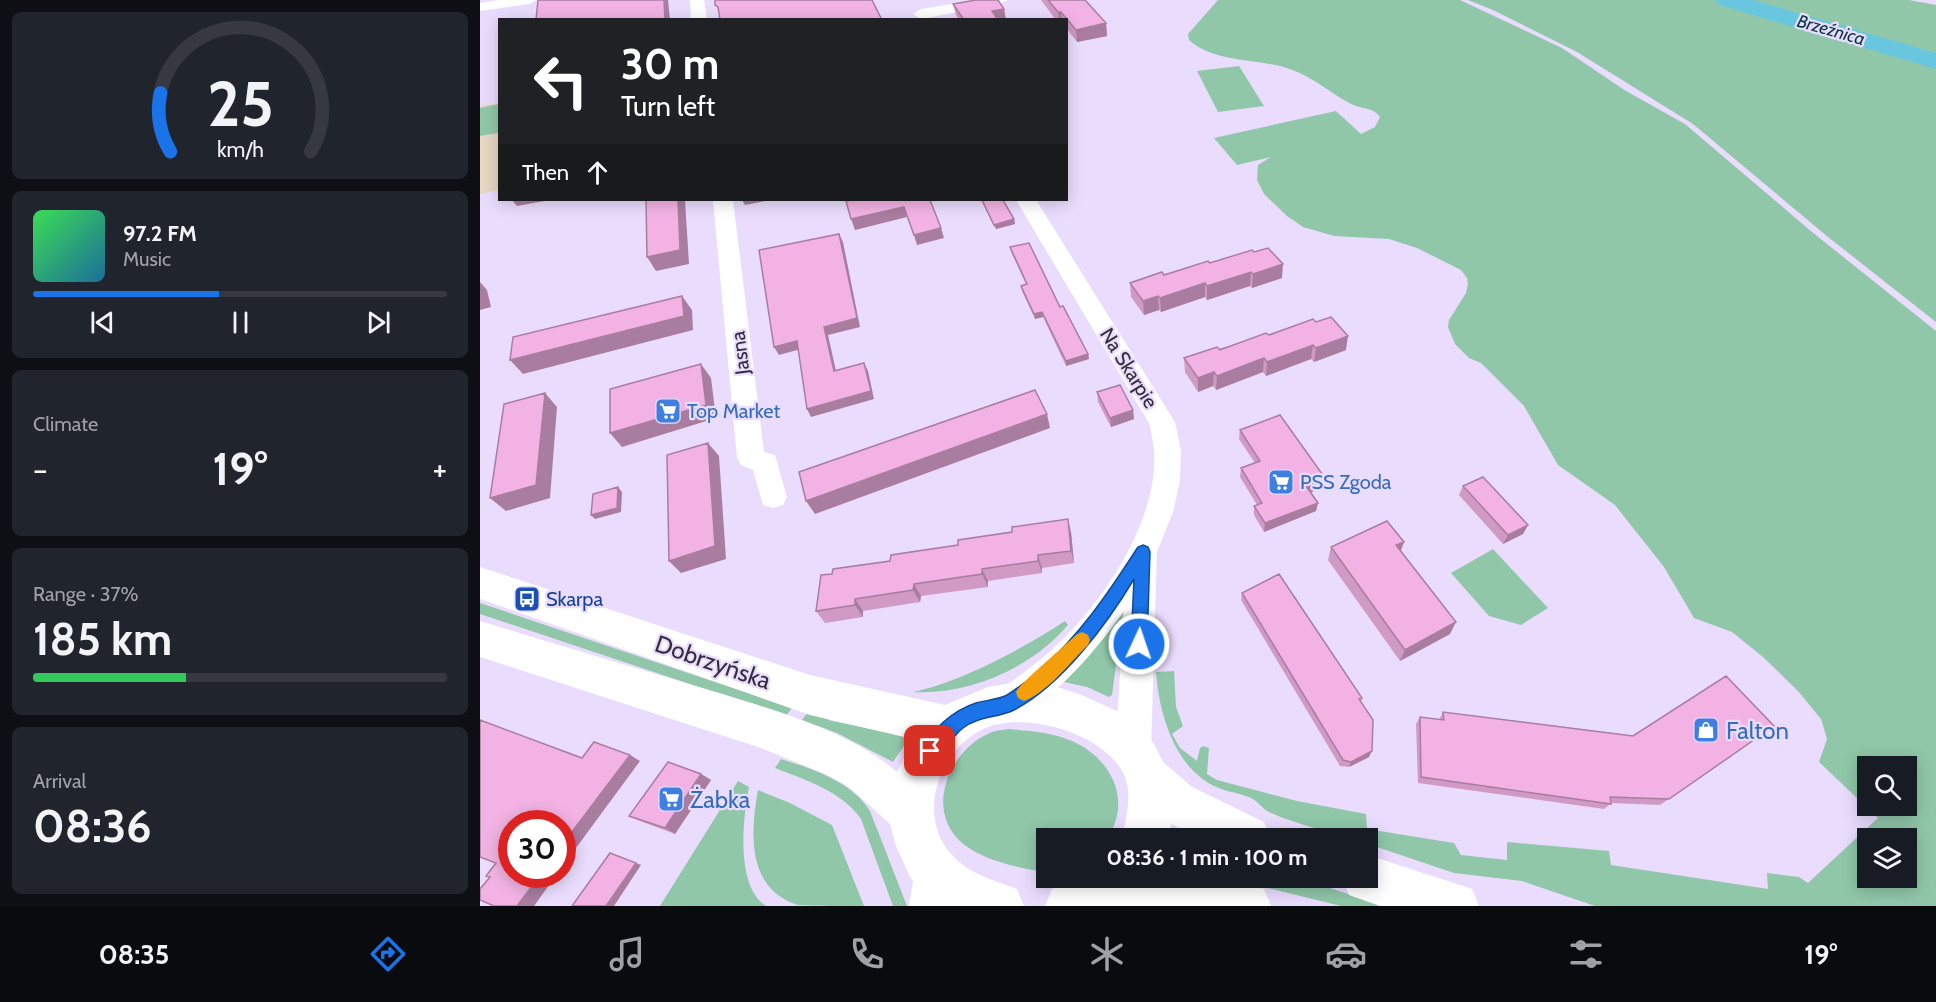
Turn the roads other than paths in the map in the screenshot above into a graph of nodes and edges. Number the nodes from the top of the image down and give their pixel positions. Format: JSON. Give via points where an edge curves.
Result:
{"nodes":[{"id":1,"x":529,"y":0,"type":"edge"},
{"id":2,"x":697,"y":0,"type":"edge"},
{"id":3,"x":1000,"y":0,"type":"edge"},
{"id":4,"x":480,"y":8,"type":"edge"},
{"id":5,"x":920,"y":11,"type":"edge"},
{"id":6,"x":699,"y":18,"type":"edge"},
{"id":7,"x":723,"y":201,"type":"edge"},
{"id":8,"x":1027,"y":201,"type":"edge"},
{"id":9,"x":773,"y":498,"type":"dead end"},
{"id":10,"x":1143,"y":552,"type":"junction"},
{"id":11,"x":480,"y":583,"type":"edge"},
{"id":12,"x":480,"y":639,"type":"edge"},
{"id":13,"x":1009,"y":704,"type":"junction"},
{"id":14,"x":950,"y":727,"type":"junction"},
{"id":15,"x":1140,"y":764,"type":"junction"},
{"id":16,"x":910,"y":812,"type":"junction"},
{"id":17,"x":1146,"y":828,"type":"edge"},
{"id":18,"x":1223,"y":828,"type":"edge"},
{"id":19,"x":1378,"y":882,"type":"edge"},
{"id":20,"x":1108,"y":888,"type":"edge"},
{"id":21,"x":1171,"y":888,"type":"edge"},
{"id":22,"x":935,"y":890,"type":"edge"},
{"id":23,"x":1000,"y":906,"type":"edge"},
{"id":24,"x":1069,"y":906,"type":"edge"},
{"id":25,"x":1247,"y":906,"type":"edge"},
{"id":26,"x":1455,"y":906,"type":"edge"}],
"edges":[{"from":1,"to":4,"type":"street"},
{"from":2,"to":6,"type":"street"},
{"from":3,"to":5,"type":"street"},
{"from":7,"to":9,"type":"street","name":"Jasna","via":[[751,458],[765,463]]},
{"from":8,"to":10,"type":"street","name":"Na Skarpie","via":[[1162,422],[1168,472]]},
{"from":10,"to":13,"type":"street","via":[[1108,608],[1076,647]]},
{"from":10,"to":15,"type":"street"},
{"from":11,"to":14,"type":"main road","name":"Dobrzyńska","via":[[810,696]]},
{"from":12,"to":16,"type":"main road","via":[[761,727],[837,757],[863,771]]},
{"from":13,"to":14,"type":"main road","via":[[970,714]]},
{"from":13,"to":15,"type":"main road","via":[[1039,704],[1084,716],[1117,735]]},
{"from":14,"to":16,"type":"main road","via":[[930,751],[916,777]]},
{"from":15,"to":17,"type":"main road","via":[[1150,809]]},
{"from":15,"to":18,"type":"main road","via":[[1176,803]]},
{"from":16,"to":22,"type":"main road"},
{"from":19,"to":26,"type":"main road"},
{"from":20,"to":24,"type":"main road"},
{"from":21,"to":25,"type":"main road"},
{"from":22,"to":23,"type":"main road","via":[[954,890]]}]}
